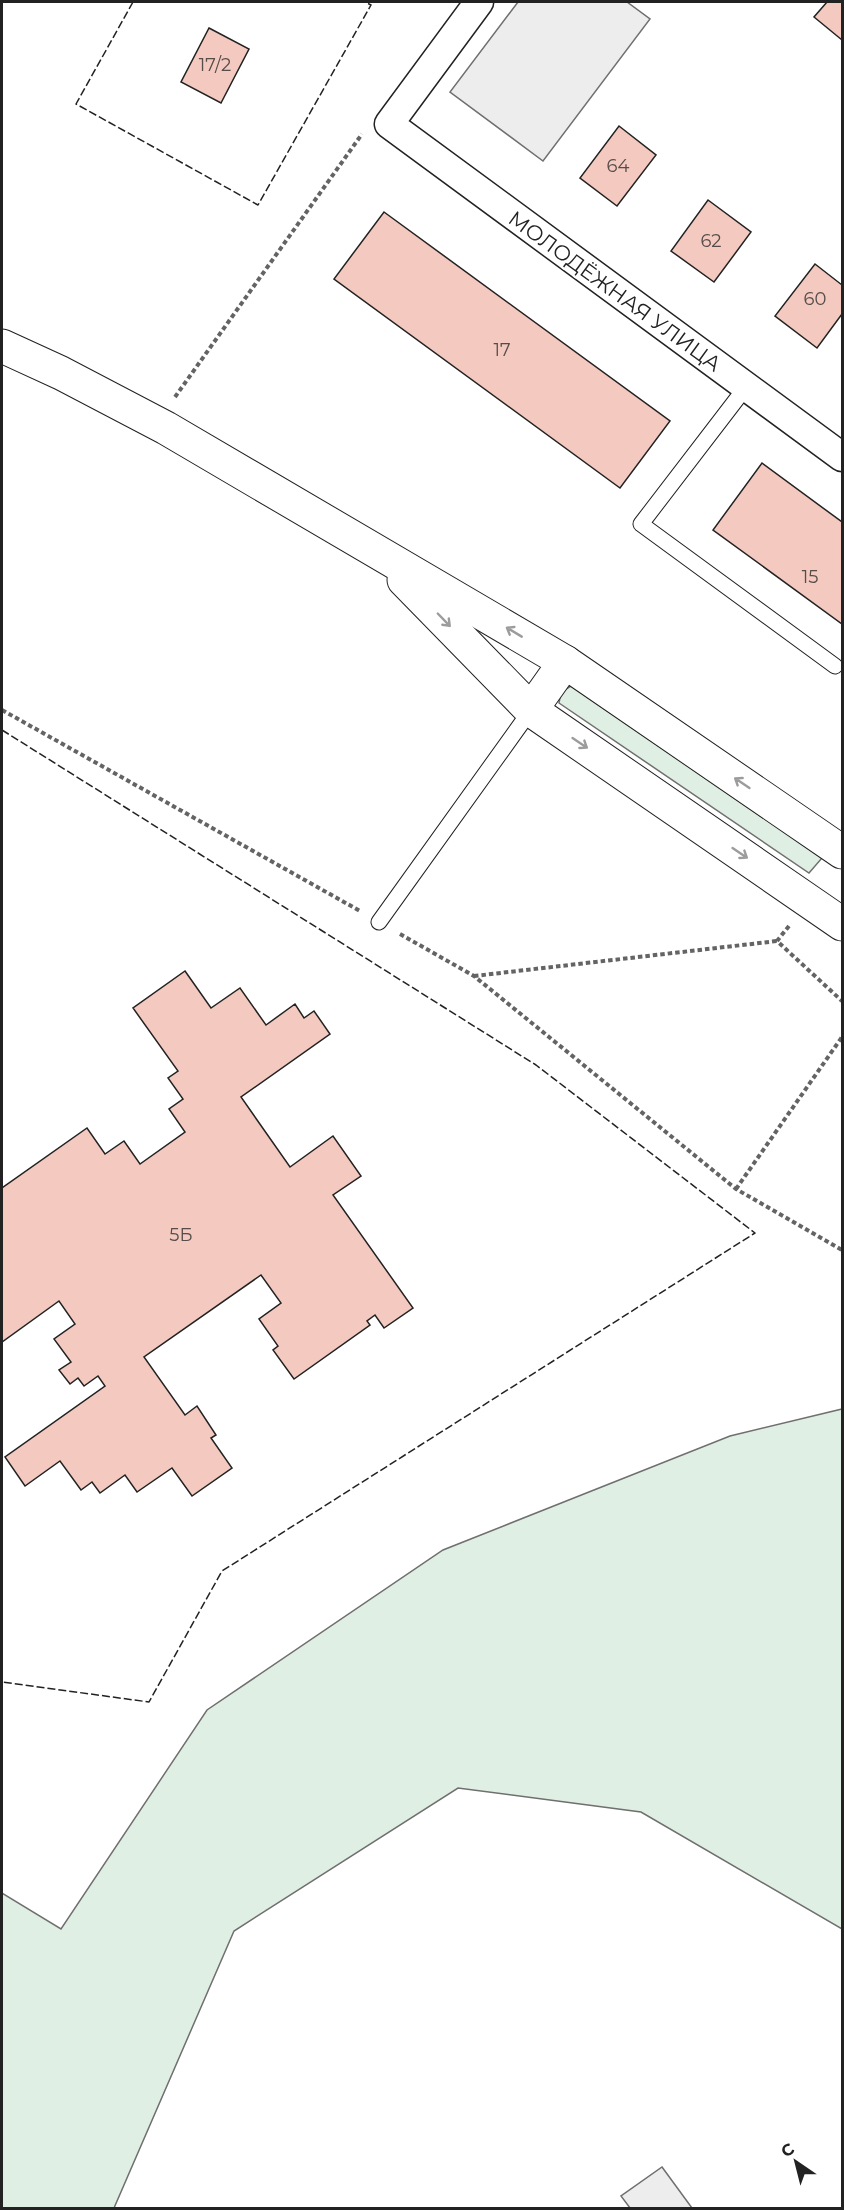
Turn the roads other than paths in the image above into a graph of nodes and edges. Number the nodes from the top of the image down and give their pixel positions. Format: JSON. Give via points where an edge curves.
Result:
{"nodes":[{"id":1,"x":479,"y":2,"type":"edge"},
{"id":2,"x":2,"y":346,"type":"edge"},
{"id":3,"x":746,"y":387,"type":"junction"},
{"id":4,"x":843,"y":457,"type":"edge"},
{"id":5,"x":374,"y":548,"type":"junction"},
{"id":6,"x":565,"y":662,"type":"junction"},
{"id":7,"x":835,"y":666,"type":"dead end"},
{"id":8,"x":531,"y":710,"type":"junction"},
{"id":9,"x":843,"y":852,"type":"edge"},
{"id":10,"x":379,"y":922,"type":"road end"},
{"id":11,"x":843,"y":924,"type":"edge"}],
"edges":[{"from":1,"to":3,"type":"street","name":"МОЛОДЁЖНАЯ УЛИЦА","via":[[388,124]]},
{"from":2,"to":5,"type":"main road","via":[[166,428]]},
{"from":3,"to":4,"type":"street","name":"МОЛОДЁЖНАЯ УЛИЦА"},
{"from":3,"to":7,"type":"lane","via":[[641,524]]},
{"from":6,"to":5,"type":"main road","one_way":true},
{"from":5,"to":8,"type":"main road","one_way":true},
{"from":6,"to":8,"type":"main road"},
{"from":9,"to":6,"type":"main road","one_way":true},
{"from":8,"to":10,"type":"lane"},
{"from":8,"to":11,"type":"main road","one_way":true}]}
